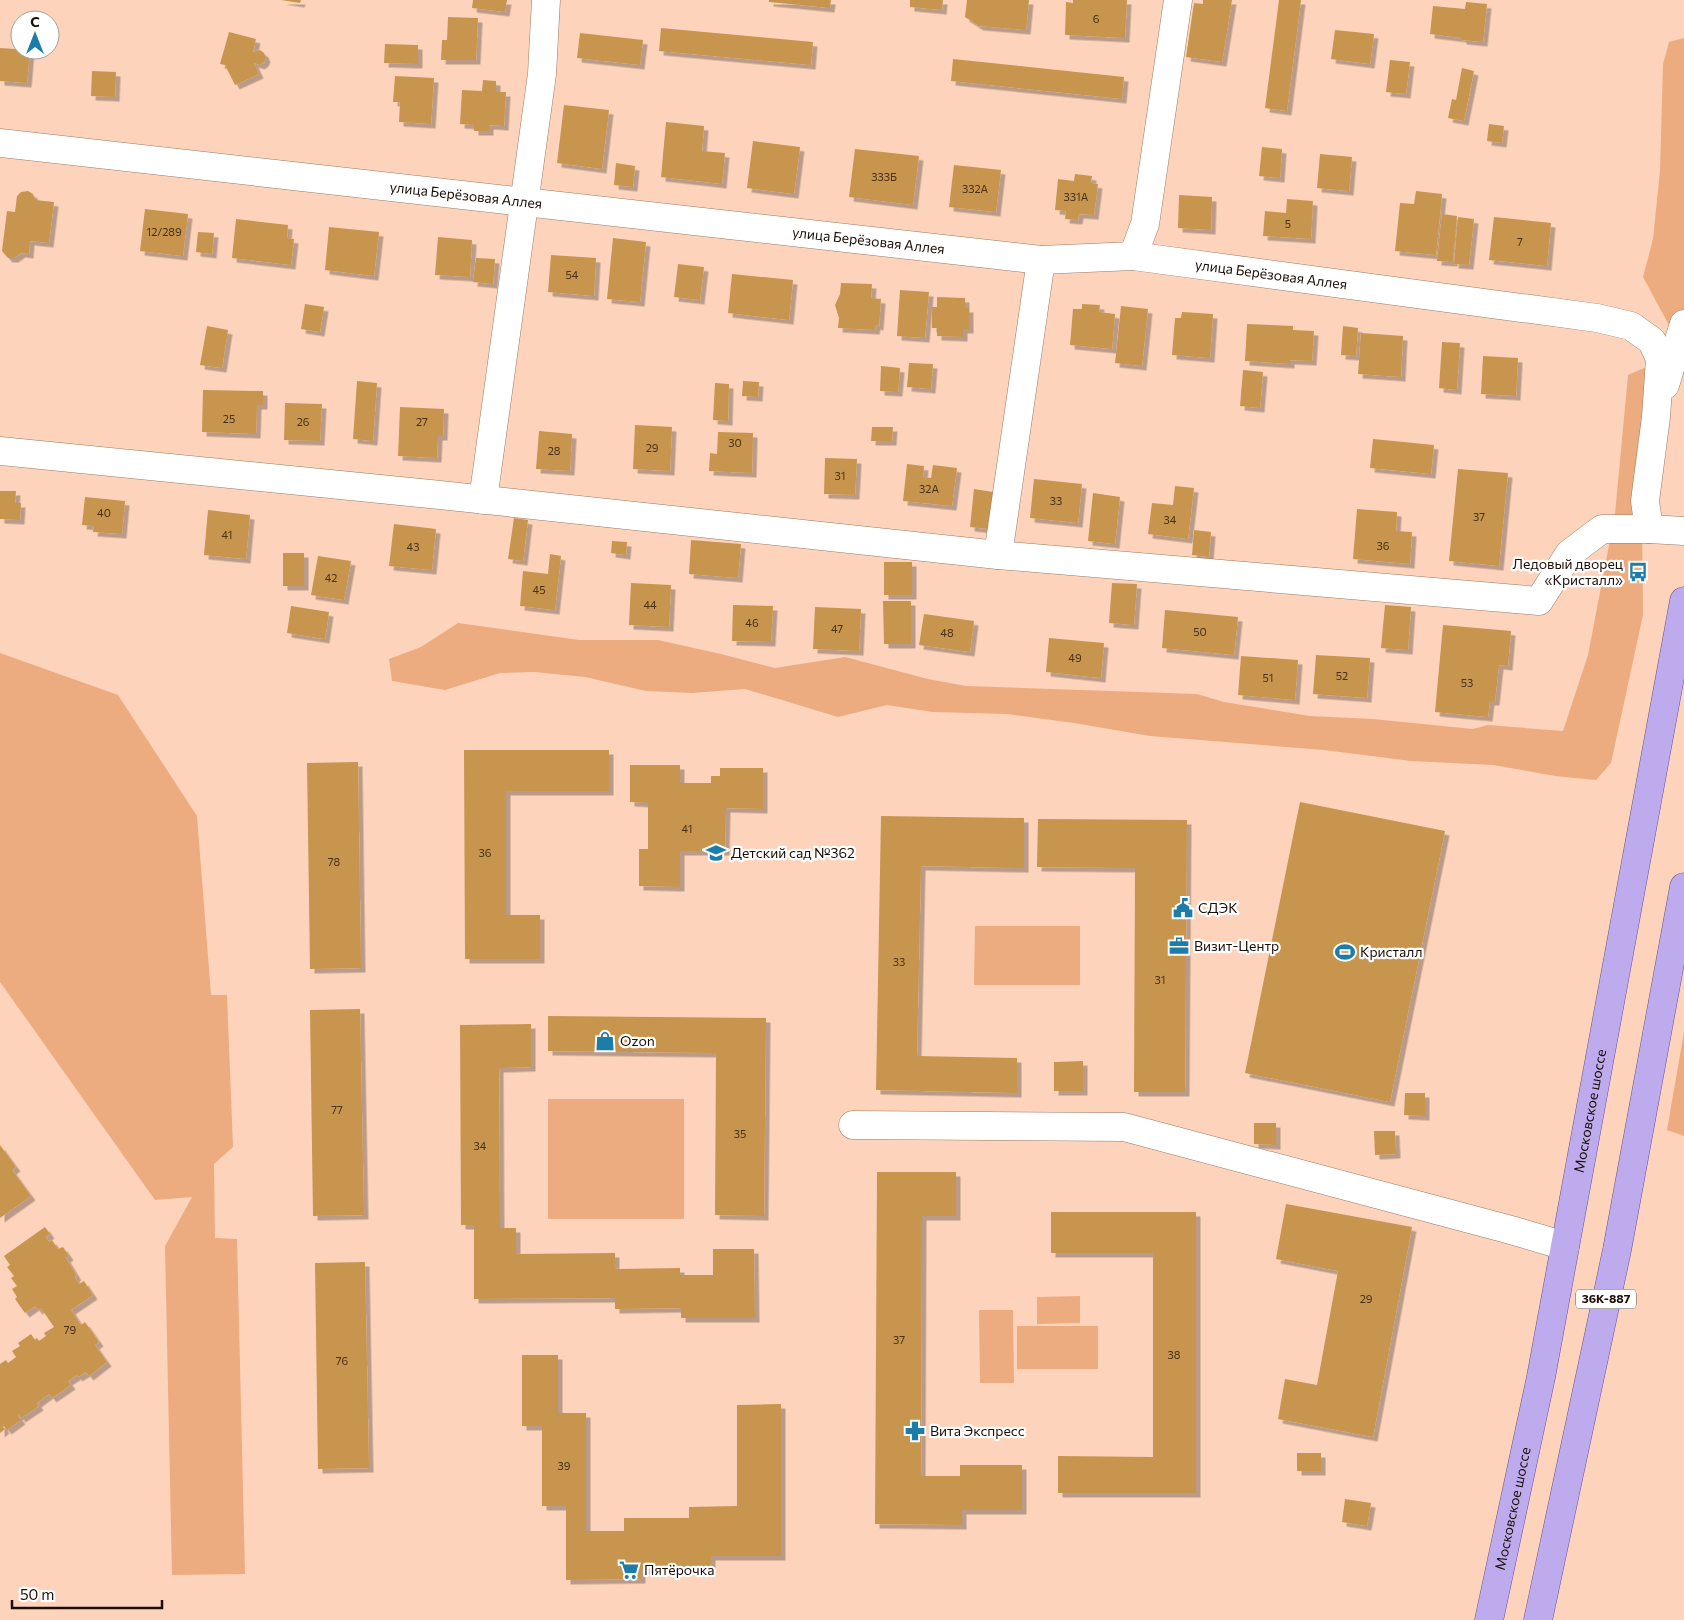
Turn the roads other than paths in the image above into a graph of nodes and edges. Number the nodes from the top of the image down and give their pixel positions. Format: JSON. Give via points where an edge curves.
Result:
{"nodes":[{"id":1,"x":546,"y":0,"type":"edge"},
{"id":2,"x":1178,"y":0,"type":"edge"},
{"id":3,"x":0,"y":143,"type":"edge"},
{"id":4,"x":525,"y":201,"type":"junction"},
{"id":5,"x":1133,"y":256,"type":"junction"},
{"id":6,"x":1042,"y":260,"type":"junction"},
{"id":7,"x":1684,"y":324,"type":"edge"},
{"id":8,"x":1656,"y":418,"type":"junction"},
{"id":9,"x":0,"y":451,"type":"edge"},
{"id":10,"x":483,"y":500,"type":"junction"},
{"id":11,"x":1649,"y":529,"type":"junction"},
{"id":12,"x":1684,"y":531,"type":"edge"},
{"id":13,"x":998,"y":555,"type":"junction"},
{"id":14,"x":1684,"y":601,"type":"edge"},
{"id":15,"x":1684,"y":887,"type":"edge"},
{"id":16,"x":853,"y":1126,"type":"dead end"},
{"id":17,"x":1565,"y":1246,"type":"junction"},
{"id":18,"x":1488,"y":1620,"type":"edge"},
{"id":19,"x":1538,"y":1620,"type":"edge"}],
"edges":[{"from":1,"to":4,"type":"street","via":[[542,74]]},
{"from":2,"to":5,"type":"street","via":[[1145,224]]},
{"from":3,"to":4,"type":"street","name":"улица Берёзовая Аллея"},
{"from":4,"to":6,"type":"street","name":"улица Берёзовая Аллея"},
{"from":4,"to":10,"type":"street"},
{"from":5,"to":6,"type":"street","name":"улица Берёзовая Аллея"},
{"from":5,"to":8,"type":"street","name":"улица Берёзовая Аллея","via":[[1597,318],[1631,326],[1652,341],[1660,359]]},
{"from":6,"to":13,"type":"street"},
{"from":7,"to":8,"type":"street"},
{"from":8,"to":11,"type":"street","via":[[1645,501]]},
{"from":9,"to":10,"type":"street"},
{"from":10,"to":13,"type":"street"},
{"from":11,"to":12,"type":"street"},
{"from":11,"to":13,"type":"street","via":[[1602,529],[1569,554],[1539,601]]},
{"from":14,"to":17,"type":"main road","name":"Московское шоссе","number":"36К-887"},
{"from":15,"to":19,"type":"main road","number":"36К-887","via":[[1616,1250]]},
{"from":16,"to":17,"type":"street","via":[[1124,1127]]},
{"from":17,"to":18,"type":"main road","name":"Московское шоссе","number":"36К-887","via":[[1541,1377]]}]}
